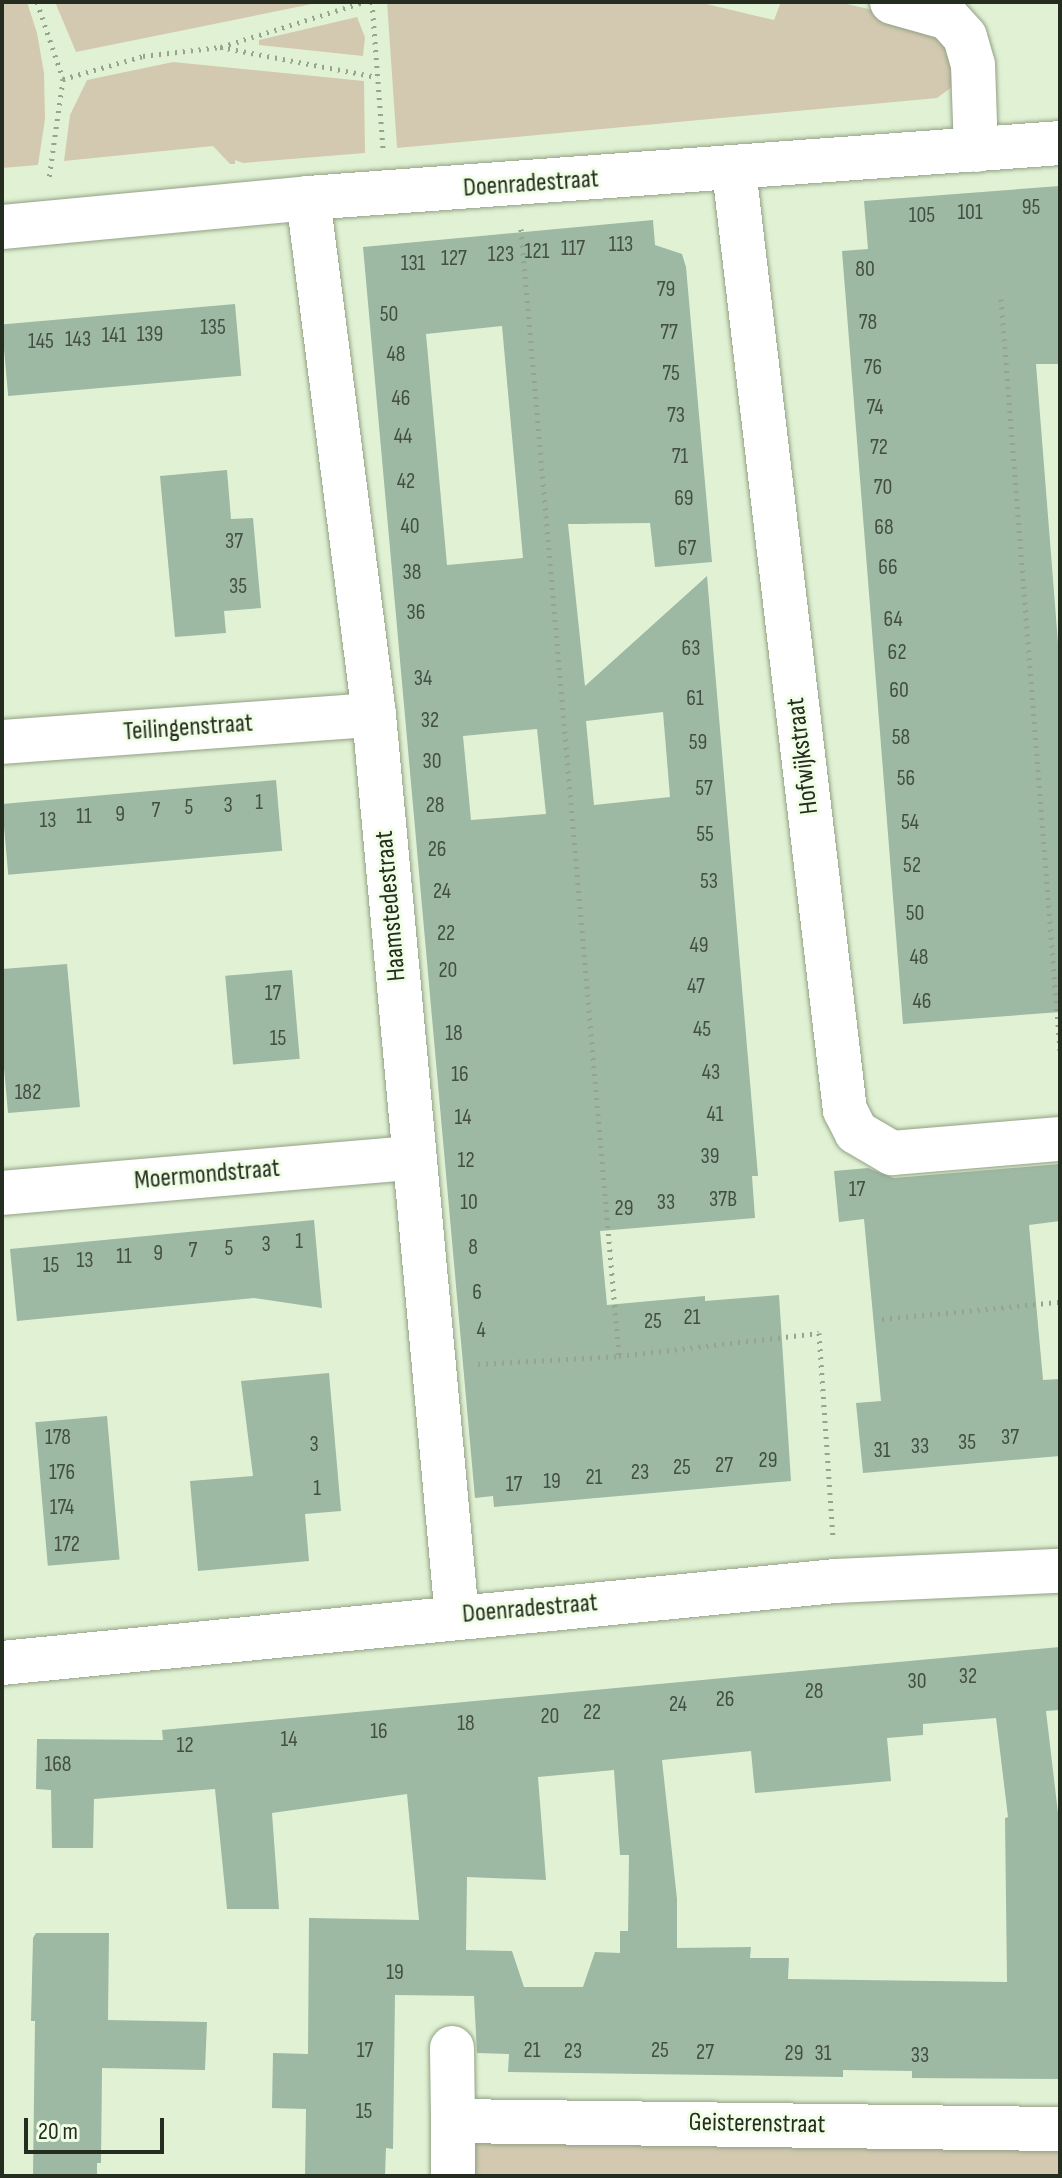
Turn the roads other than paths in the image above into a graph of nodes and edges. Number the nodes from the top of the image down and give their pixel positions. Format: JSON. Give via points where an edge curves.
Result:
{"nodes":[{"id":1,"x":892,"y":2,"type":"edge"},
{"id":2,"x":1060,"y":143,"type":"edge"},
{"id":3,"x":976,"y":150,"type":"junction"},
{"id":4,"x":734,"y":170,"type":"junction"},
{"id":5,"x":308,"y":198,"type":"junction"},
{"id":6,"x":22,"y":225,"type":"edge"},
{"id":7,"x":374,"y":715,"type":"junction"},
{"id":8,"x":2,"y":742,"type":"edge"},
{"id":9,"x":1060,"y":1139,"type":"edge"},
{"id":10,"x":413,"y":1158,"type":"junction"},
{"id":11,"x":2,"y":1193,"type":"edge"},
{"id":12,"x":1060,"y":1571,"type":"edge"},
{"id":13,"x":457,"y":1616,"type":"junction"},
{"id":14,"x":2,"y":1663,"type":"edge"},
{"id":15,"x":452,"y":2048,"type":"dead end"},
{"id":16,"x":453,"y":2121,"type":"junction"},
{"id":17,"x":1060,"y":2129,"type":"edge"},
{"id":18,"x":453,"y":2176,"type":"edge"}],
"edges":[{"from":1,"to":3,"type":"street","via":[[948,18],[965,37],[973,65]]},
{"from":2,"to":3,"type":"street","name":"Doenradestraat"},
{"from":3,"to":4,"type":"street","name":"Doenradestraat"},
{"from":4,"to":5,"type":"street","name":"Doenradestraat"},
{"from":4,"to":9,"type":"street","name":"Hofwijkstraat","via":[[845,1110],[856,1132],[892,1153]]},
{"from":5,"to":6,"type":"street","name":"Doenradestraat"},
{"from":5,"to":7,"type":"street","name":"Haamstedestraat"},
{"from":7,"to":8,"type":"street","name":"Teilingenstraat"},
{"from":7,"to":10,"type":"street","name":"Haamstedestraat"},
{"from":10,"to":11,"type":"street","name":"Moermondstraat"},
{"from":10,"to":13,"type":"street","name":"Haamstedestraat"},
{"from":12,"to":13,"type":"street","name":"Doenradestraat","via":[[836,1581]]},
{"from":13,"to":14,"type":"street","name":"Doenradestraat"},
{"from":15,"to":16,"type":"street"},
{"from":16,"to":17,"type":"street","name":"Geisterenstraat"},
{"from":16,"to":18,"type":"street"}]}
